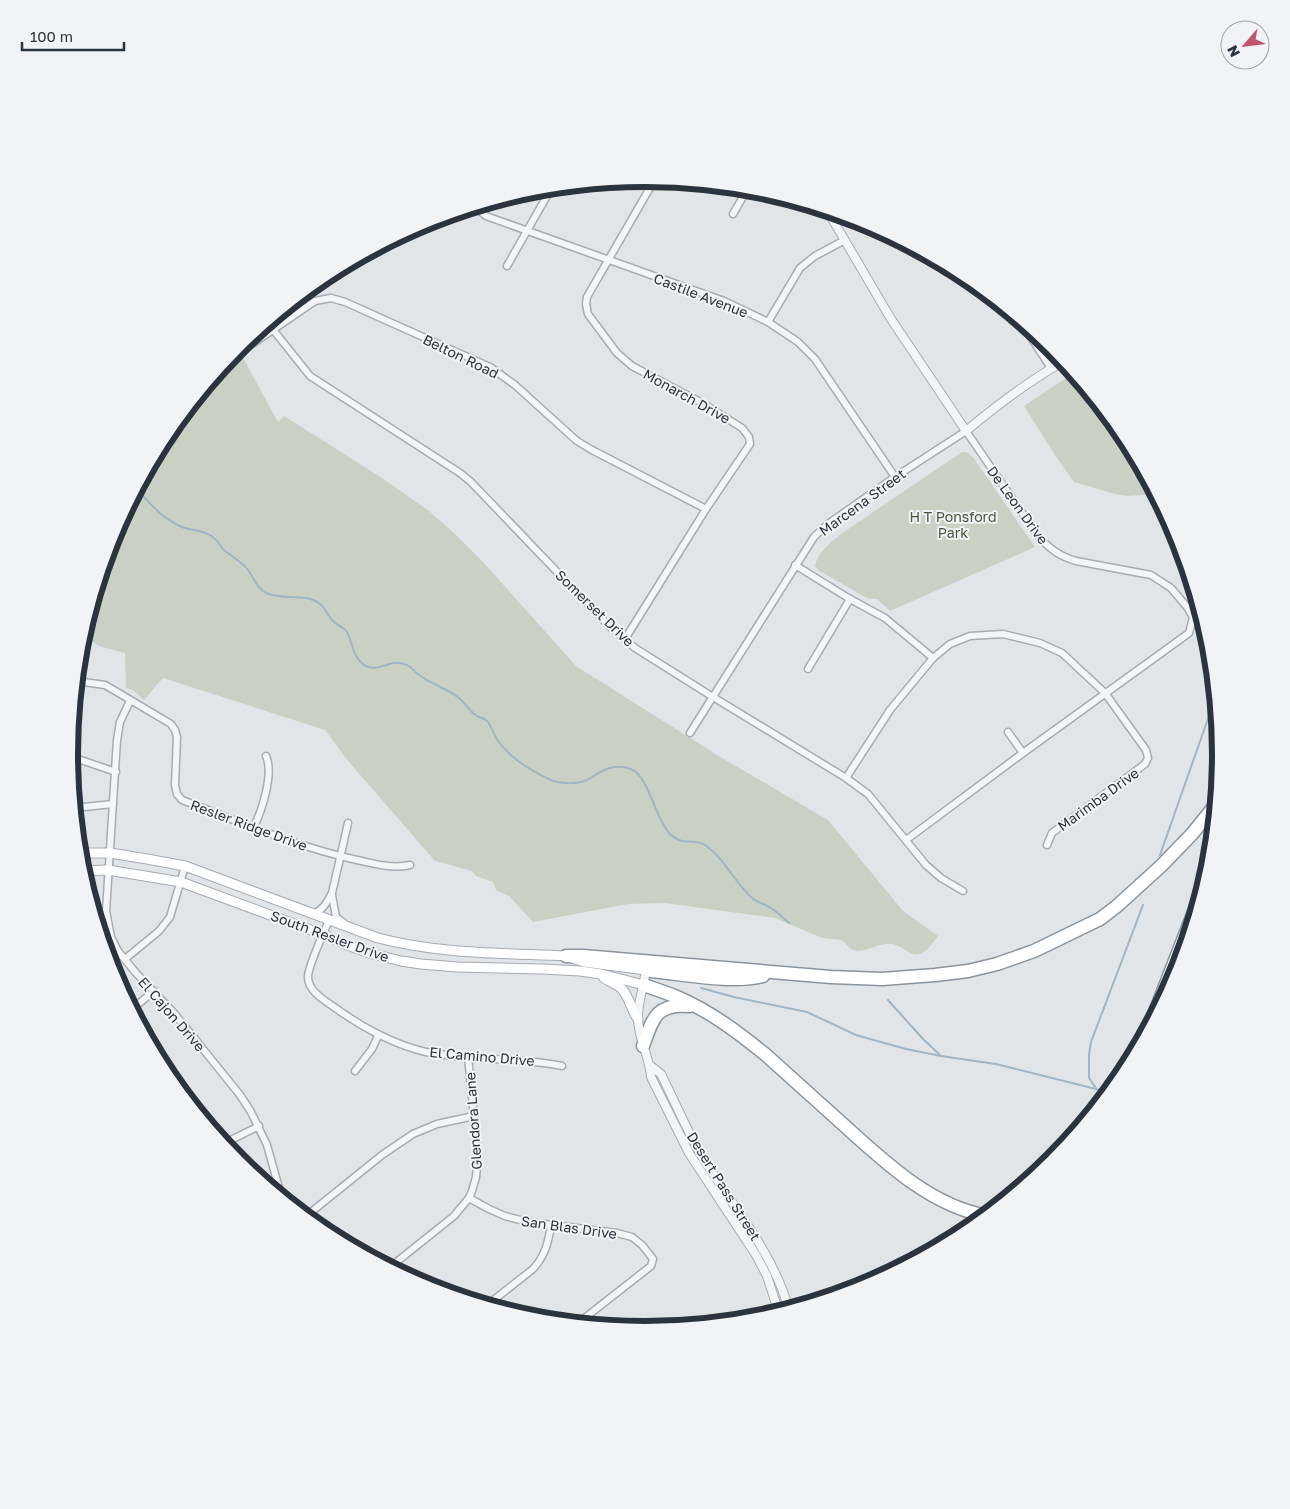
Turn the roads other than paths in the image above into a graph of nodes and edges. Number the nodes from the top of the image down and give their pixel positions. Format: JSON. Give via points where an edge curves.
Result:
{"nodes":[{"id":1,"x":650,"y":187,"type":"edge"},
{"id":2,"x":547,"y":196,"type":"edge"},
{"id":3,"x":744,"y":196,"type":"edge"},
{"id":4,"x":480,"y":212,"type":"edge"},
{"id":5,"x":734,"y":214,"type":"dead end"},
{"id":6,"x":832,"y":219,"type":"edge"},
{"id":7,"x":526,"y":232,"type":"junction"},
{"id":8,"x":845,"y":240,"type":"junction"},
{"id":9,"x":609,"y":261,"type":"junction"},
{"id":10,"x":507,"y":266,"type":"dead end"},
{"id":11,"x":768,"y":322,"type":"junction"},
{"id":12,"x":273,"y":329,"type":"junction"},
{"id":13,"x":261,"y":337,"type":"edge"},
{"id":14,"x":1034,"y":342,"type":"edge"},
{"id":15,"x":1057,"y":365,"type":"edge"},
{"id":16,"x":1051,"y":368,"type":"junction"},
{"id":17,"x":966,"y":431,"type":"junction"},
{"id":18,"x":895,"y":477,"type":"junction"},
{"id":19,"x":706,"y":509,"type":"junction"},
{"id":20,"x":795,"y":565,"type":"junction"},
{"id":21,"x":850,"y":599,"type":"junction"},
{"id":22,"x":625,"y":639,"type":"junction"},
{"id":23,"x":933,"y":658,"type":"junction"},
{"id":24,"x":808,"y":669,"type":"dead end"},
{"id":25,"x":82,"y":682,"type":"edge"},
{"id":26,"x":1105,"y":693,"type":"junction"},
{"id":27,"x":713,"y":697,"type":"junction"},
{"id":28,"x":130,"y":701,"type":"junction"},
{"id":29,"x":1008,"y":732,"type":"dead end"},
{"id":30,"x":690,"y":733,"type":"dead end"},
{"id":31,"x":1023,"y":753,"type":"junction"},
{"id":32,"x":266,"y":756,"type":"dead end"},
{"id":33,"x":78,"y":759,"type":"edge"},
{"id":34,"x":116,"y":772,"type":"junction"},
{"id":35,"x":846,"y":778,"type":"junction"},
{"id":36,"x":113,"y":804,"type":"junction"},
{"id":37,"x":80,"y":807,"type":"edge"},
{"id":38,"x":1209,"y":812,"type":"edge"},
{"id":39,"x":348,"y":823,"type":"dead end"},
{"id":40,"x":254,"y":827,"type":"junction"},
{"id":41,"x":906,"y":840,"type":"junction"},
{"id":42,"x":1047,"y":845,"type":"dead end"},
{"id":43,"x":86,"y":853,"type":"edge"},
{"id":44,"x":110,"y":853,"type":"junction"},
{"id":45,"x":340,"y":856,"type":"junction"},
{"id":46,"x":410,"y":865,"type":"dead end"},
{"id":47,"x":185,"y":866,"type":"junction"},
{"id":48,"x":108,"y":870,"type":"junction"},
{"id":49,"x":89,"y":871,"type":"edge"},
{"id":50,"x":181,"y":882,"type":"junction"},
{"id":51,"x":963,"y":891,"type":"dead end"},
{"id":52,"x":332,"y":894,"type":"junction"},
{"id":53,"x":312,"y":914,"type":"junction"},
{"id":54,"x":329,"y":920,"type":"junction"},
{"id":55,"x":347,"y":926,"type":"junction"},
{"id":56,"x":324,"y":934,"type":"junction"},
{"id":57,"x":566,"y":956,"type":"junction"},
{"id":58,"x":125,"y":959,"type":"junction"},
{"id":59,"x":646,"y":970,"type":"junction"},
{"id":60,"x":780,"y":972,"type":"junction"},
{"id":61,"x":601,"y":974,"type":"junction"},
{"id":62,"x":644,"y":985,"type":"junction"},
{"id":63,"x":154,"y":991,"type":"junction"},
{"id":64,"x":136,"y":1006,"type":"edge"},
{"id":65,"x":694,"y":1006,"type":"junction"},
{"id":66,"x":638,"y":1019,"type":"junction"},
{"id":67,"x":378,"y":1036,"type":"junction"},
{"id":68,"x":643,"y":1046,"type":"junction"},
{"id":69,"x":468,"y":1057,"type":"junction"},
{"id":70,"x":562,"y":1066,"type":"dead end"},
{"id":71,"x":651,"y":1066,"type":"junction"},
{"id":72,"x":355,"y":1071,"type":"dead end"},
{"id":73,"x":474,"y":1116,"type":"junction"},
{"id":74,"x":259,"y":1126,"type":"junction"},
{"id":75,"x":229,"y":1141,"type":"edge"},
{"id":76,"x":721,"y":1186,"type":"junction"},
{"id":77,"x":279,"y":1188,"type":"edge"},
{"id":78,"x":713,"y":1191,"type":"junction"},
{"id":79,"x":469,"y":1198,"type":"junction"},
{"id":80,"x":310,"y":1212,"type":"edge"},
{"id":81,"x":976,"y":1214,"type":"edge"},
{"id":82,"x":551,"y":1226,"type":"junction"},
{"id":83,"x":395,"y":1263,"type":"edge"},
{"id":84,"x":492,"y":1301,"type":"edge"},
{"id":85,"x":787,"y":1304,"type":"edge"},
{"id":86,"x":777,"y":1306,"type":"edge"},
{"id":87,"x":583,"y":1318,"type":"edge"}],
"edges":[{"from":1,"to":9,"type":"street","name":"Monarch Drive"},
{"from":2,"to":7,"type":"street"},
{"from":3,"to":5,"type":"street"},
{"from":4,"to":7,"type":"street","name":"Castile Avenue"},
{"from":6,"to":8,"type":"street","name":"De Leon Drive"},
{"from":7,"to":9,"type":"street","name":"Castile Avenue"},
{"from":7,"to":10,"type":"street"},
{"from":8,"to":11,"type":"street","via":[[800,268]]},
{"from":8,"to":17,"type":"street","name":"De Leon Drive","via":[[891,319]]},
{"from":9,"to":11,"type":"street","name":"Castile Avenue","via":[[724,301]]},
{"from":9,"to":19,"type":"street","name":"Monarch Drive","via":[[586,304],[588,314],[617,353],[632,366],[704,404],[749,436],[747,450]]},
{"from":11,"to":18,"type":"street","name":"Castile Avenue","via":[[798,342],[815,359]]},
{"from":12,"to":13,"type":"street","name":"Belton Road"},
{"from":12,"to":19,"type":"street","name":"Belton Road","via":[[316,301],[331,298],[345,302],[490,367],[577,441]]},
{"from":12,"to":22,"type":"street","name":"Somerset Drive","via":[[310,376],[471,482]]},
{"from":14,"to":16,"type":"street"},
{"from":15,"to":16,"type":"street","name":"Marcena Street"},
{"from":16,"to":17,"type":"street","name":"Marcena Street"},
{"from":17,"to":18,"type":"street","name":"Marcena Street"},
{"from":17,"to":26,"type":"street","name":"De Leon Drive","via":[[1038,536],[1052,550],[1076,562],[1151,575],[1171,588],[1193,617],[1189,633]]},
{"from":18,"to":20,"type":"street","name":"Marcena Street","via":[[828,524],[814,537]]},
{"from":19,"to":22,"type":"street","name":"Monarch Drive"},
{"from":20,"to":21,"type":"street"},
{"from":20,"to":27,"type":"street","name":"Marcena Street"},
{"from":21,"to":23,"type":"street","via":[[885,618]]},
{"from":21,"to":24,"type":"street"},
{"from":22,"to":27,"type":"street","name":"Somerset Drive"},
{"from":23,"to":26,"type":"street","name":"Marimba Drive","via":[[950,644],[970,636],[1003,634],[1040,643],[1062,653]]},
{"from":23,"to":35,"type":"street","name":"Marimba Drive","via":[[890,710]]},
{"from":25,"to":28,"type":"street","via":[[105,686]]},
{"from":26,"to":31,"type":"street","name":"De Leon Drive"},
{"from":26,"to":42,"type":"street","name":"Marimba Drive","via":[[1146,750],[1148,758],[1145,764],[1052,832]]},
{"from":27,"to":30,"type":"street","name":"Marcena Street"},
{"from":27,"to":35,"type":"street","name":"Somerset Drive"},
{"from":28,"to":34,"type":"street","name":"El Cajon Drive","via":[[118,732]]},
{"from":28,"to":40,"type":"street","name":"Resler Ridge Drive","via":[[171,724],[175,730],[176,794],[182,800]]},
{"from":29,"to":31,"type":"street"},
{"from":31,"to":41,"type":"street","name":"De Leon Drive"},
{"from":32,"to":40,"type":"street","via":[[269,769],[265,798]]},
{"from":33,"to":34,"type":"street"},
{"from":34,"to":36,"type":"street","name":"El Cajon Drive"},
{"from":35,"to":41,"type":"street","name":"Somerset Drive","via":[[872,799]]},
{"from":36,"to":37,"type":"street"},
{"from":36,"to":44,"type":"street","name":"El Cajon Drive"},
{"from":38,"to":60,"type":"highway","via":[[1192,834],[1117,906],[1100,919],[1034,951],[997,964],[935,975],[882,979]]},
{"from":39,"to":45,"type":"street"},
{"from":40,"to":45,"type":"street","name":"Resler Ridge Drive","via":[[298,845]]},
{"from":41,"to":51,"type":"street","name":"Somerset Drive","via":[[936,874]]},
{"from":43,"to":44,"type":"main road","name":"South Resler Drive"},
{"from":44,"to":47,"type":"main road","name":"South Resler Drive"},
{"from":44,"to":48,"type":"street","name":"El Cajon Drive"},
{"from":45,"to":46,"type":"street","name":"Resler Ridge Drive","via":[[390,867]]},
{"from":45,"to":52,"type":"street"},
{"from":47,"to":50,"type":"street"},
{"from":47,"to":53,"type":"main road","name":"South Resler Drive"},
{"from":48,"to":49,"type":"main road","name":"South Resler Drive"},
{"from":48,"to":50,"type":"main road","name":"South Resler Drive"},
{"from":48,"to":58,"type":"street","name":"El Cajon Drive","via":[[107,921],[113,943]]},
{"from":50,"to":56,"type":"main road","name":"South Resler Drive"},
{"from":50,"to":58,"type":"street","via":[[166,924]]},
{"from":52,"to":53,"type":"street","via":[[327,903]]},
{"from":52,"to":55,"type":"street","via":[[336,917]]},
{"from":53,"to":54,"type":"main road","name":"South Resler Drive"},
{"from":54,"to":55,"type":"main road","name":"South Resler Drive"},
{"from":54,"to":56,"type":"street","name":"El Camino Drive"},
{"from":55,"to":57,"type":"main road","name":"South Resler Drive","via":[[378,938],[439,950]]},
{"from":56,"to":61,"type":"main road","name":"South Resler Drive","via":[[373,954],[421,964]]},
{"from":56,"to":67,"type":"street","name":"El Camino Drive","via":[[309,970],[312,988],[351,1020]]},
{"from":57,"to":59,"type":"main road","name":"South Resler Drive","via":[[584,962]]},
{"from":57,"to":60,"type":"highway"},
{"from":58,"to":63,"type":"street","name":"El Cajon Drive"},
{"from":59,"to":60,"type":"highway","via":[[728,979],[754,979]]},
{"from":59,"to":62,"type":"street","name":"Desert Pass Street"},
{"from":61,"to":62,"type":"main road","name":"South Resler Drive"},
{"from":61,"to":66,"type":"main road","via":[[622,990]]},
{"from":62,"to":65,"type":"highway"},
{"from":62,"to":66,"type":"street","name":"Desert Pass Street"},
{"from":63,"to":64,"type":"street"},
{"from":63,"to":74,"type":"street","name":"El Cajon Drive","via":[[240,1095]]},
{"from":65,"to":68,"type":"highway","via":[[677,1005],[659,1013],[651,1023]]},
{"from":65,"to":81,"type":"highway","via":[[766,1055],[888,1165],[937,1198]]},
{"from":66,"to":68,"type":"street","name":"Desert Pass Street"},
{"from":67,"to":69,"type":"street","name":"El Camino Drive","via":[[428,1052]]},
{"from":67,"to":72,"type":"street"},
{"from":68,"to":71,"type":"street","name":"Desert Pass Street"},
{"from":69,"to":70,"type":"street","name":"El Camino Drive"},
{"from":69,"to":73,"type":"street","name":"Glendora Lane"},
{"from":71,"to":76,"type":"street","name":"Desert Pass Street","via":[[661,1074]]},
{"from":71,"to":78,"type":"street","name":"Desert Pass Street","via":[[651,1078]]},
{"from":73,"to":79,"type":"street","name":"Glendora Lane","via":[[478,1155],[476,1177]]},
{"from":73,"to":80,"type":"street","via":[[437,1124],[413,1134]]},
{"from":74,"to":75,"type":"street"},
{"from":74,"to":77,"type":"street","name":"El Cajon Drive"},
{"from":76,"to":78,"type":"street"},
{"from":76,"to":85,"type":"street","name":"Desert Pass Street","via":[[764,1251]]},
{"from":78,"to":86,"type":"street","name":"Desert Pass Street","via":[[756,1255]]},
{"from":79,"to":82,"type":"street","name":"San Blas Drive","via":[[505,1216]]},
{"from":79,"to":83,"type":"street","name":"Glendora Lane","via":[[448,1221]]},
{"from":82,"to":84,"type":"street","via":[[546,1250],[539,1263]]},
{"from":82,"to":87,"type":"street","name":"San Blas Drive","via":[[617,1233],[642,1244],[653,1259],[644,1271]]}]}
